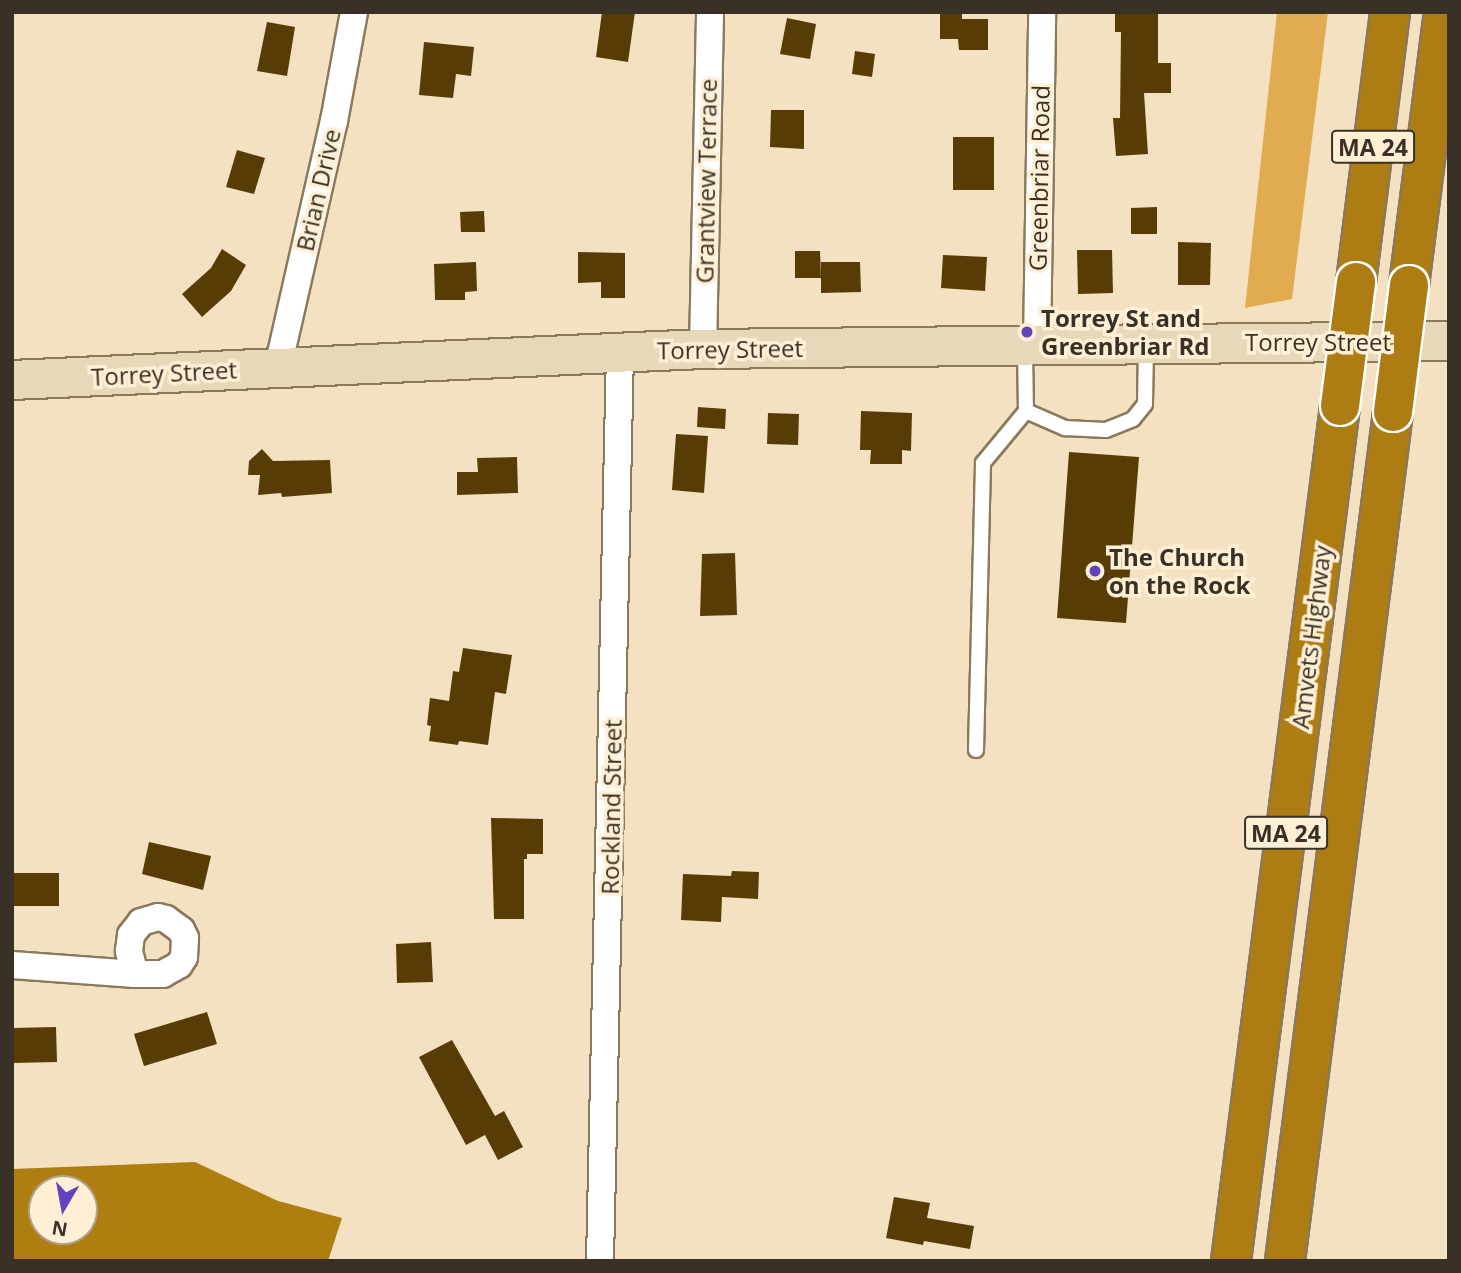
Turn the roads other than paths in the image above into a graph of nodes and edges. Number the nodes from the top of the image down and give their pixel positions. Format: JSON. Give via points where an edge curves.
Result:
{"nodes":[{"id":1,"x":354,"y":12,"type":"edge"},
{"id":2,"x":710,"y":12,"type":"edge"},
{"id":3,"x":1042,"y":12,"type":"edge"},
{"id":4,"x":1390,"y":12,"type":"edge"},
{"id":5,"x":1444,"y":12,"type":"edge"},
{"id":6,"x":1449,"y":341,"type":"edge"},
{"id":7,"x":1146,"y":343,"type":"junction"},
{"id":8,"x":1031,"y":344,"type":"junction"},
{"id":9,"x":703,"y":349,"type":"junction"},
{"id":10,"x":620,"y":352,"type":"junction"},
{"id":11,"x":278,"y":368,"type":"junction"},
{"id":12,"x":12,"y":380,"type":"edge"},
{"id":13,"x":1026,"y":411,"type":"junction"},
{"id":14,"x":976,"y":750,"type":"dead end"},
{"id":15,"x":12,"y":965,"type":"edge"},
{"id":16,"x":135,"y":974,"type":"dead end"},
{"id":17,"x":600,"y":1261,"type":"edge"},
{"id":18,"x":1231,"y":1261,"type":"edge"},
{"id":19,"x":1285,"y":1261,"type":"edge"}],
"edges":[{"from":1,"to":11,"type":"street","name":"Brian Drive"},
{"from":2,"to":9,"type":"street","name":"Grantview Terrace"},
{"from":3,"to":8,"type":"street","name":"Greenbriar Road"},
{"from":4,"to":18,"type":"highway","name":"Amvets Highway","number":"MA 24","bridge":true},
{"from":5,"to":19,"type":"highway","number":"MA 24","bridge":true},
{"from":6,"to":7,"type":"main road","name":"Torrey Street"},
{"from":7,"to":8,"type":"main road","name":"Torrey Street"},
{"from":7,"to":13,"type":"lane","via":[[1145,404],[1133,419],[1106,430],[1065,428]]},
{"from":8,"to":9,"type":"main road","name":"Torrey Street"},
{"from":8,"to":13,"type":"lane"},
{"from":9,"to":10,"type":"main road","name":"Torrey Street"},
{"from":10,"to":11,"type":"main road","name":"Torrey Street"},
{"from":10,"to":17,"type":"street","name":"Rockland Street"},
{"from":11,"to":12,"type":"main road","name":"Torrey Street"},
{"from":13,"to":14,"type":"lane","via":[[983,463]]},
{"from":15,"to":16,"type":"street"}]}
